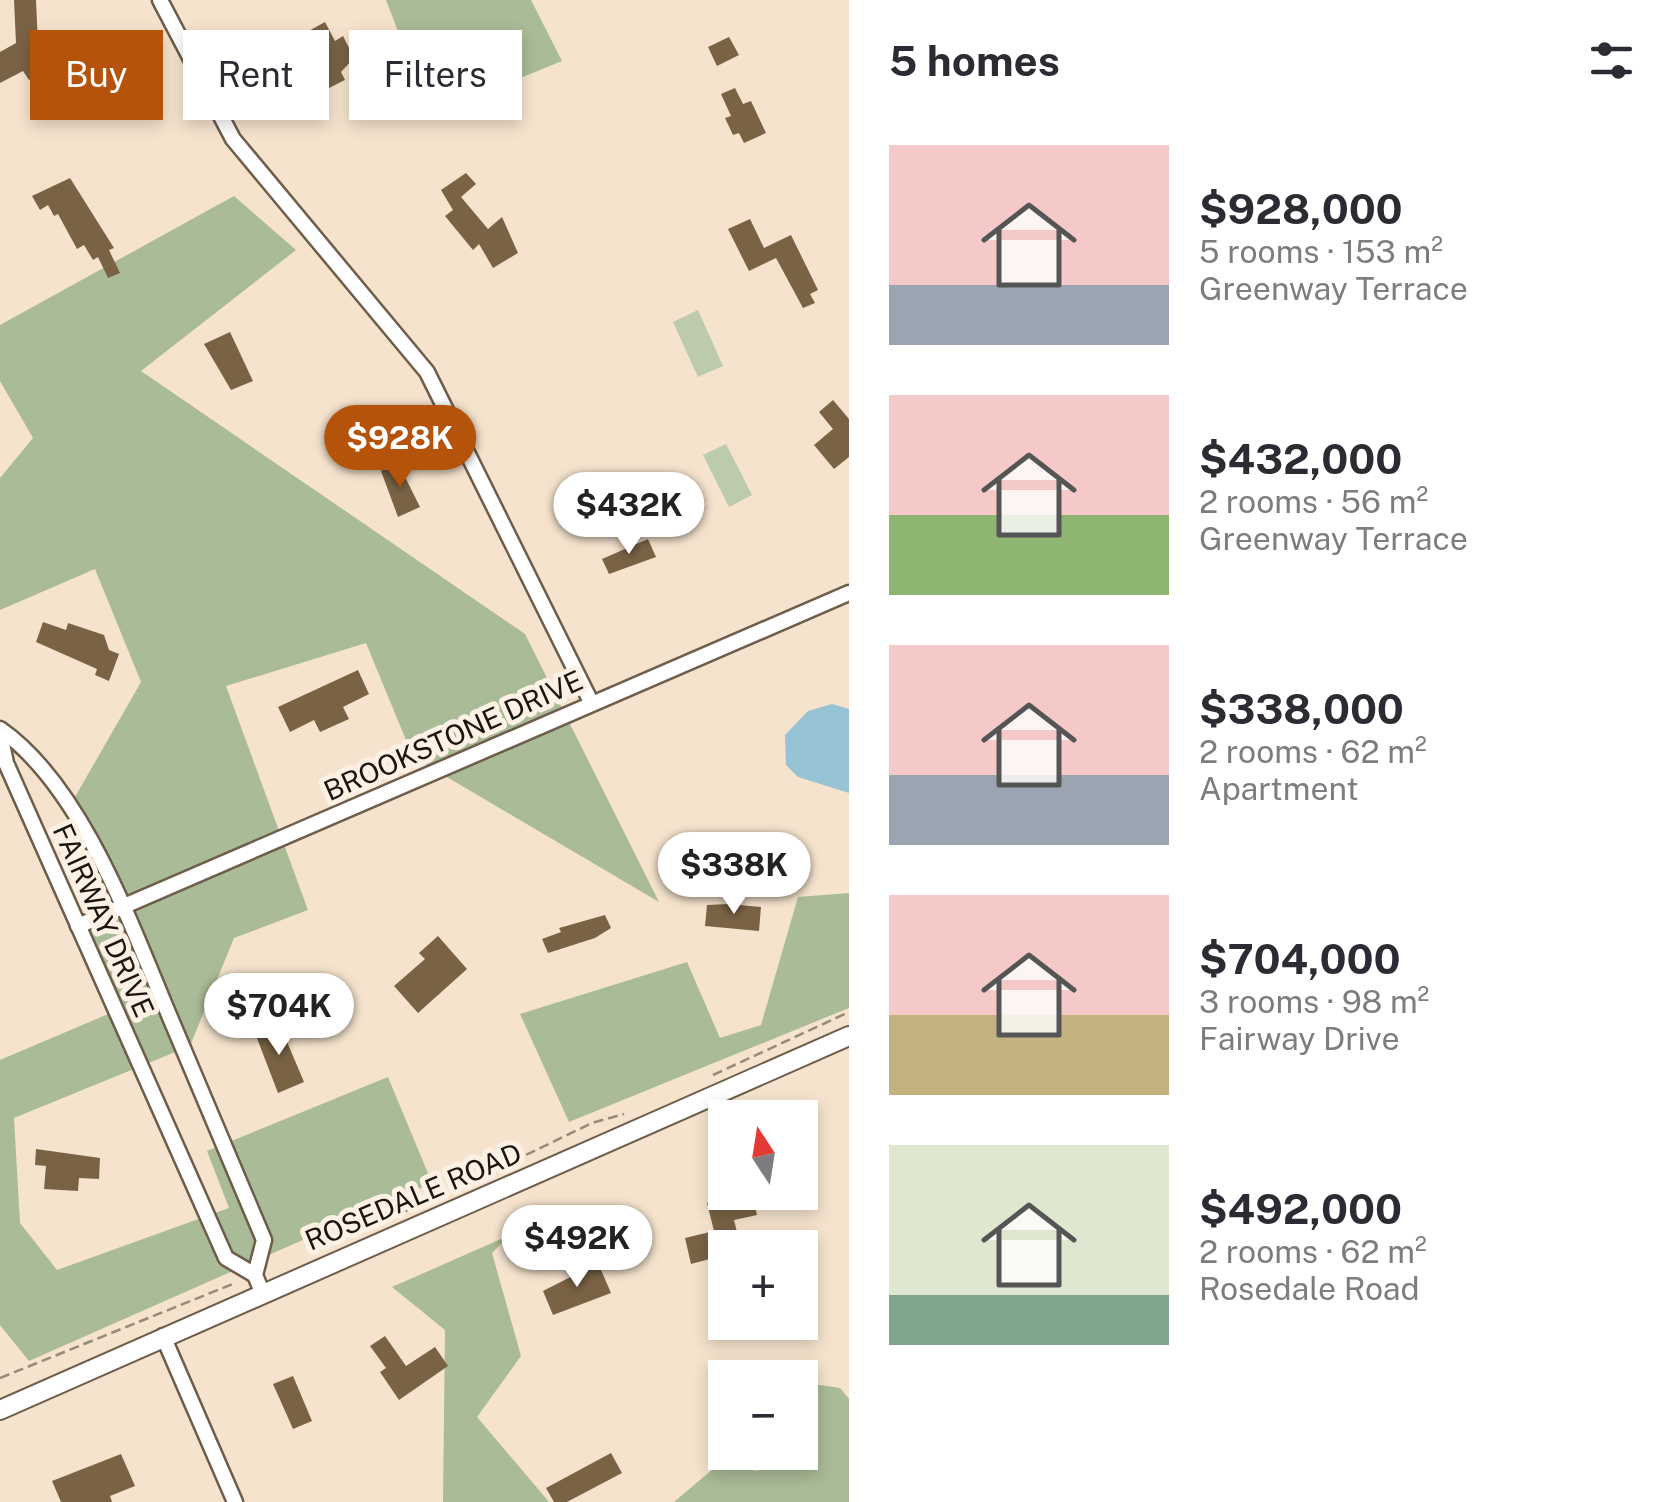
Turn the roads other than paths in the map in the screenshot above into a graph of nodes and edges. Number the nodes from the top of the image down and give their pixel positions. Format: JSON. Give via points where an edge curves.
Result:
{"nodes":[{"id":1,"x":160,"y":0,"type":"edge"},
{"id":2,"x":849,"y":593,"type":"edge"},
{"id":3,"x":590,"y":702,"type":"junction"},
{"id":4,"x":0,"y":731,"type":"edge"},
{"id":5,"x":124,"y":906,"type":"junction"},
{"id":6,"x":78,"y":926,"type":"junction"},
{"id":7,"x":849,"y":1036,"type":"edge"},
{"id":8,"x":259,"y":1283,"type":"junction"},
{"id":9,"x":164,"y":1336,"type":"junction"},
{"id":10,"x":0,"y":1410,"type":"edge"},
{"id":11,"x":235,"y":1502,"type":"edge"}],
"edges":[{"from":1,"to":3,"type":"street","via":[[242,151],[427,372]]},
{"from":2,"to":3,"type":"street","name":"BROOKSTONE DRIVE"},
{"from":3,"to":5,"type":"street","name":"BROOKSTONE DRIVE"},
{"from":4,"to":5,"type":"street","name":"FAIRWAY DRIVE","via":[[22,744],[69,808]]},
{"from":4,"to":6,"type":"street","name":"FAIRWAY DRIVE","via":[[6,763]]},
{"from":5,"to":6,"type":"street","name":"BROOKSTONE DRIVE"},
{"from":5,"to":8,"type":"street","name":"FAIRWAY DRIVE","via":[[264,1240]]},
{"from":6,"to":8,"type":"street","name":"FAIRWAY DRIVE","via":[[226,1258]]},
{"from":7,"to":8,"type":"street","name":"ROSEDALE ROAD"},
{"from":8,"to":9,"type":"street","name":"ROSEDALE ROAD"},
{"from":9,"to":10,"type":"street","name":"ROSEDALE ROAD"},
{"from":9,"to":11,"type":"street"}]}
